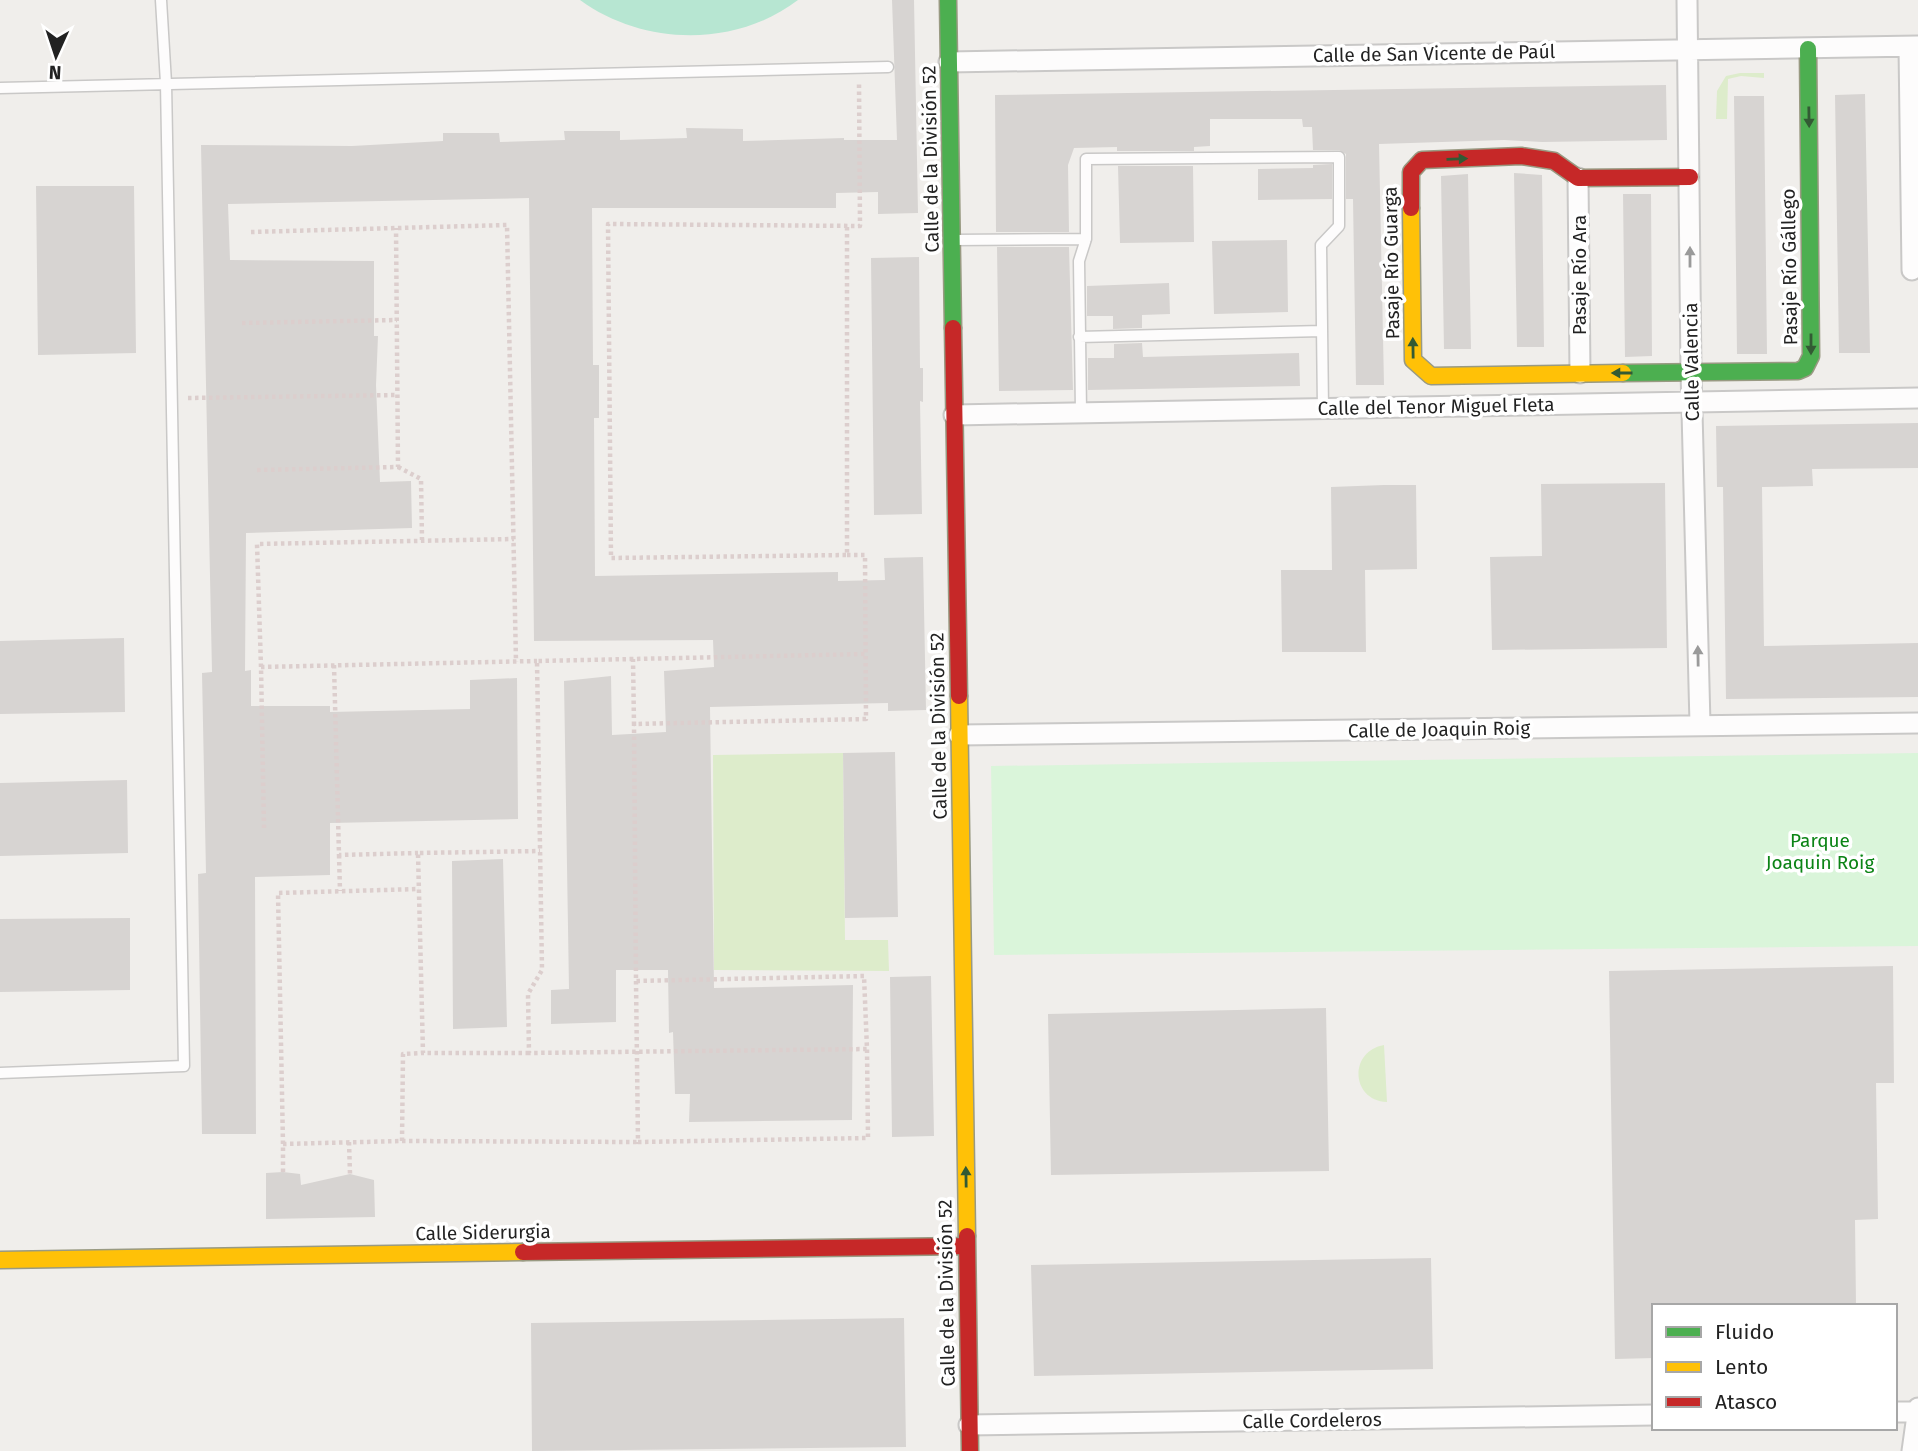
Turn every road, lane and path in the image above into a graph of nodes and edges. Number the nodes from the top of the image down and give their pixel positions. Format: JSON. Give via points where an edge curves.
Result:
{"nodes":[{"id":1,"x":161,"y":0,"type":"edge"},
{"id":2,"x":948,"y":0,"type":"edge"},
{"id":3,"x":1687,"y":0,"type":"edge"},
{"id":4,"x":1914,"y":46,"type":"edge"},
{"id":5,"x":1808,"y":48,"type":"junction"},
{"id":6,"x":1687,"y":49,"type":"junction"},
{"id":7,"x":949,"y":62,"type":"junction"},
{"id":8,"x":888,"y":67,"type":"dead end"},
{"id":9,"x":859,"y":68,"type":"junction"},
{"id":10,"x":166,"y":83,"type":"junction"},
{"id":11,"x":0,"y":88,"type":"edge"},
{"id":12,"x":1690,"y":177,"type":"junction"},
{"id":13,"x":1578,"y":178,"type":"junction"},
{"id":14,"x":847,"y":227,"type":"junction"},
{"id":15,"x":396,"y":228,"type":"junction"},
{"id":16,"x":251,"y":232,"type":"dead end"},
{"id":17,"x":1086,"y":239,"type":"junction"},
{"id":18,"x":952,"y":240,"type":"junction"},
{"id":19,"x":1912,"y":270,"type":"dead end"},
{"id":20,"x":397,"y":320,"type":"junction"},
{"id":21,"x":242,"y":323,"type":"dead end"},
{"id":22,"x":1322,"y":331,"type":"junction"},
{"id":23,"x":1079,"y":337,"type":"junction"},
{"id":24,"x":1691,"y":372,"type":"junction"},
{"id":25,"x":1580,"y":373,"type":"junction"},
{"id":26,"x":397,"y":396,"type":"junction"},
{"id":27,"x":172,"y":398,"type":"junction"},
{"id":28,"x":1918,"y":398,"type":"edge"},
{"id":29,"x":1692,"y":401,"type":"junction"},
{"id":30,"x":1323,"y":408,"type":"junction"},
{"id":31,"x":1080,"y":412,"type":"junction"},
{"id":32,"x":954,"y":415,"type":"junction"},
{"id":33,"x":398,"y":467,"type":"junction"},
{"id":34,"x":257,"y":470,"type":"dead end"},
{"id":35,"x":514,"y":539,"type":"junction"},
{"id":36,"x":422,"y":540,"type":"junction"},
{"id":37,"x":847,"y":555,"type":"junction"},
{"id":38,"x":866,"y":654,"type":"junction"},
{"id":39,"x":633,"y":659,"type":"junction"},
{"id":40,"x":537,"y":661,"type":"junction"},
{"id":41,"x":516,"y":662,"type":"junction"},
{"id":42,"x":334,"y":665,"type":"junction"},
{"id":43,"x":261,"y":667,"type":"junction"},
{"id":44,"x":1918,"y":723,"type":"edge"},
{"id":45,"x":634,"y":724,"type":"junction"},
{"id":46,"x":1700,"y":724,"type":"junction"},
{"id":47,"x":959,"y":736,"type":"junction"},
{"id":48,"x":264,"y":828,"type":"dead end"},
{"id":49,"x":540,"y":850,"type":"junction"},
{"id":50,"x":418,"y":853,"type":"junction"},
{"id":51,"x":339,"y":855,"type":"junction"},
{"id":52,"x":419,"y":889,"type":"junction"},
{"id":53,"x":340,"y":891,"type":"junction"},
{"id":54,"x":636,"y":981,"type":"junction"},
{"id":55,"x":867,"y":1049,"type":"junction"},
{"id":56,"x":636,"y":1051,"type":"junction"},
{"id":57,"x":423,"y":1053,"type":"junction"},
{"id":58,"x":529,"y":1053,"type":"junction"},
{"id":59,"x":0,"y":1073,"type":"edge"},
{"id":60,"x":402,"y":1140,"type":"junction"},
{"id":61,"x":349,"y":1142,"type":"junction"},
{"id":62,"x":638,"y":1142,"type":"junction"},
{"id":63,"x":283,"y":1144,"type":"junction"},
{"id":64,"x":283,"y":1172,"type":"dead end"},
{"id":65,"x":349,"y":1174,"type":"dead end"},
{"id":66,"x":967,"y":1246,"type":"junction"},
{"id":67,"x":0,"y":1259,"type":"edge"},
{"id":68,"x":1918,"y":1410,"type":"edge"},
{"id":69,"x":1897,"y":1412,"type":"edge"},
{"id":70,"x":1652,"y":1415,"type":"edge"},
{"id":71,"x":969,"y":1424,"type":"junction"},
{"id":72,"x":970,"y":1451,"type":"edge"},
{"id":73,"x":1912,"y":1451,"type":"edge"}],
"edges":[{"from":1,"to":10,"type":"lane"},
{"from":2,"to":7,"type":"street","name":"Calle de la División 52"},
{"from":3,"to":6,"type":"street","name":"Calle Valencia"},
{"from":4,"to":5,"type":"street","name":"Calle de San Vicente de Paúl"},
{"from":4,"to":19,"type":"street"},
{"from":5,"to":6,"type":"street","name":"Calle de San Vicente de Paúl"},
{"from":5,"to":24,"type":"street","name":"Pasaje Río Gállego","one_way":true,"via":[[1809,363],[1798,371]]},
{"from":6,"to":7,"type":"street","name":"Calle de San Vicente de Paúl"},
{"from":6,"to":12,"type":"street","name":"Calle Valencia"},
{"from":7,"to":18,"type":"street","name":"Calle de la División 52"},
{"from":8,"to":9,"type":"lane"},
{"from":9,"to":10,"type":"lane"},
{"from":9,"to":14,"type":"path","via":[[860,226]]},
{"from":10,"to":11,"type":"lane"},
{"from":10,"to":27,"type":"lane"},
{"from":12,"to":13,"type":"street"},
{"from":24,"to":12,"type":"street","name":"Calle Valencia","one_way":true},
{"from":13,"to":25,"type":"street","name":"Pasaje Río Ara"},
{"from":25,"to":13,"type":"street","name":"Pasaje Río Guarga","one_way":true,"via":[[1431,376],[1413,360],[1410,172],[1422,160],[1530,157],[1552,160]]},
{"from":14,"to":37,"type":"path"},
{"from":14,"to":37,"type":"path","via":[[608,224],[611,558]]},
{"from":15,"to":16,"type":"path"},
{"from":15,"to":20,"type":"path"},
{"from":15,"to":35,"type":"path","via":[[507,225]]},
{"from":17,"to":18,"type":"lane"},
{"from":17,"to":22,"type":"lane","via":[[1086,159],[1339,157],[1339,226],[1321,245]]},
{"from":17,"to":23,"type":"lane","via":[[1079,261]]},
{"from":18,"to":32,"type":"street","name":"Calle de la División 52"},
{"from":20,"to":21,"type":"path"},
{"from":20,"to":26,"type":"path"},
{"from":22,"to":23,"type":"lane"},
{"from":22,"to":30,"type":"lane"},
{"from":23,"to":31,"type":"lane"},
{"from":24,"to":25,"type":"street","name":"Pasaje Río Guarga","one_way":true},
{"from":24,"to":29,"type":"street","name":"Calle Valencia"},
{"from":26,"to":27,"type":"path"},
{"from":26,"to":33,"type":"path"},
{"from":27,"to":59,"type":"lane","via":[[184,1066]]},
{"from":28,"to":29,"type":"street","name":"Calle del Tenor Miguel Fleta"},
{"from":29,"to":30,"type":"street","name":"Calle del Tenor Miguel Fleta"},
{"from":46,"to":29,"type":"street","name":"Calle Valencia","one_way":true},
{"from":30,"to":31,"type":"street","name":"Calle del Tenor Miguel Fleta"},
{"from":31,"to":32,"type":"street","name":"Calle del Tenor Miguel Fleta"},
{"from":32,"to":47,"type":"street","name":"Calle de la División 52"},
{"from":33,"to":34,"type":"path"},
{"from":33,"to":36,"type":"path","via":[[421,479]]},
{"from":35,"to":36,"type":"path"},
{"from":35,"to":41,"type":"path"},
{"from":36,"to":43,"type":"path","via":[[257,544]]},
{"from":37,"to":38,"type":"path","via":[[865,555]]},
{"from":38,"to":39,"type":"path"},
{"from":38,"to":45,"type":"path","via":[[866,719]]},
{"from":39,"to":40,"type":"path"},
{"from":39,"to":45,"type":"path"},
{"from":40,"to":41,"type":"path"},
{"from":40,"to":49,"type":"path"},
{"from":41,"to":42,"type":"path"},
{"from":42,"to":43,"type":"path"},
{"from":42,"to":51,"type":"path"},
{"from":43,"to":48,"type":"path"},
{"from":44,"to":46,"type":"street","name":"Calle de Joaquin Roig"},
{"from":45,"to":54,"type":"path"},
{"from":46,"to":47,"type":"street","name":"Calle de Joaquin Roig"},
{"from":66,"to":47,"type":"street","name":"Calle de la División 52","one_way":true},
{"from":49,"to":50,"type":"path"},
{"from":49,"to":58,"type":"path","via":[[542,970],[528,994]]},
{"from":50,"to":51,"type":"path"},
{"from":50,"to":52,"type":"path"},
{"from":51,"to":53,"type":"path"},
{"from":52,"to":53,"type":"path"},
{"from":52,"to":57,"type":"path"},
{"from":53,"to":63,"type":"path","via":[[278,893]]},
{"from":54,"to":55,"type":"path","via":[[864,976]]},
{"from":54,"to":56,"type":"path"},
{"from":55,"to":56,"type":"path"},
{"from":55,"to":62,"type":"path","via":[[868,1138]]},
{"from":56,"to":58,"type":"path"},
{"from":56,"to":62,"type":"path"},
{"from":57,"to":58,"type":"path"},
{"from":57,"to":60,"type":"path","via":[[403,1054]]},
{"from":60,"to":61,"type":"path"},
{"from":60,"to":62,"type":"path"},
{"from":61,"to":63,"type":"path"},
{"from":61,"to":65,"type":"path"},
{"from":63,"to":64,"type":"path"},
{"from":66,"to":67,"type":"street","name":"Calle Siderurgia"},
{"from":66,"to":71,"type":"street","name":"Calle de la División 52"},
{"from":68,"to":69,"type":"street"},
{"from":68,"to":73,"type":"street"},
{"from":70,"to":71,"type":"street","name":"Calle Cordeleros"},
{"from":71,"to":72,"type":"street","name":"Calle de la División 52"}]}
